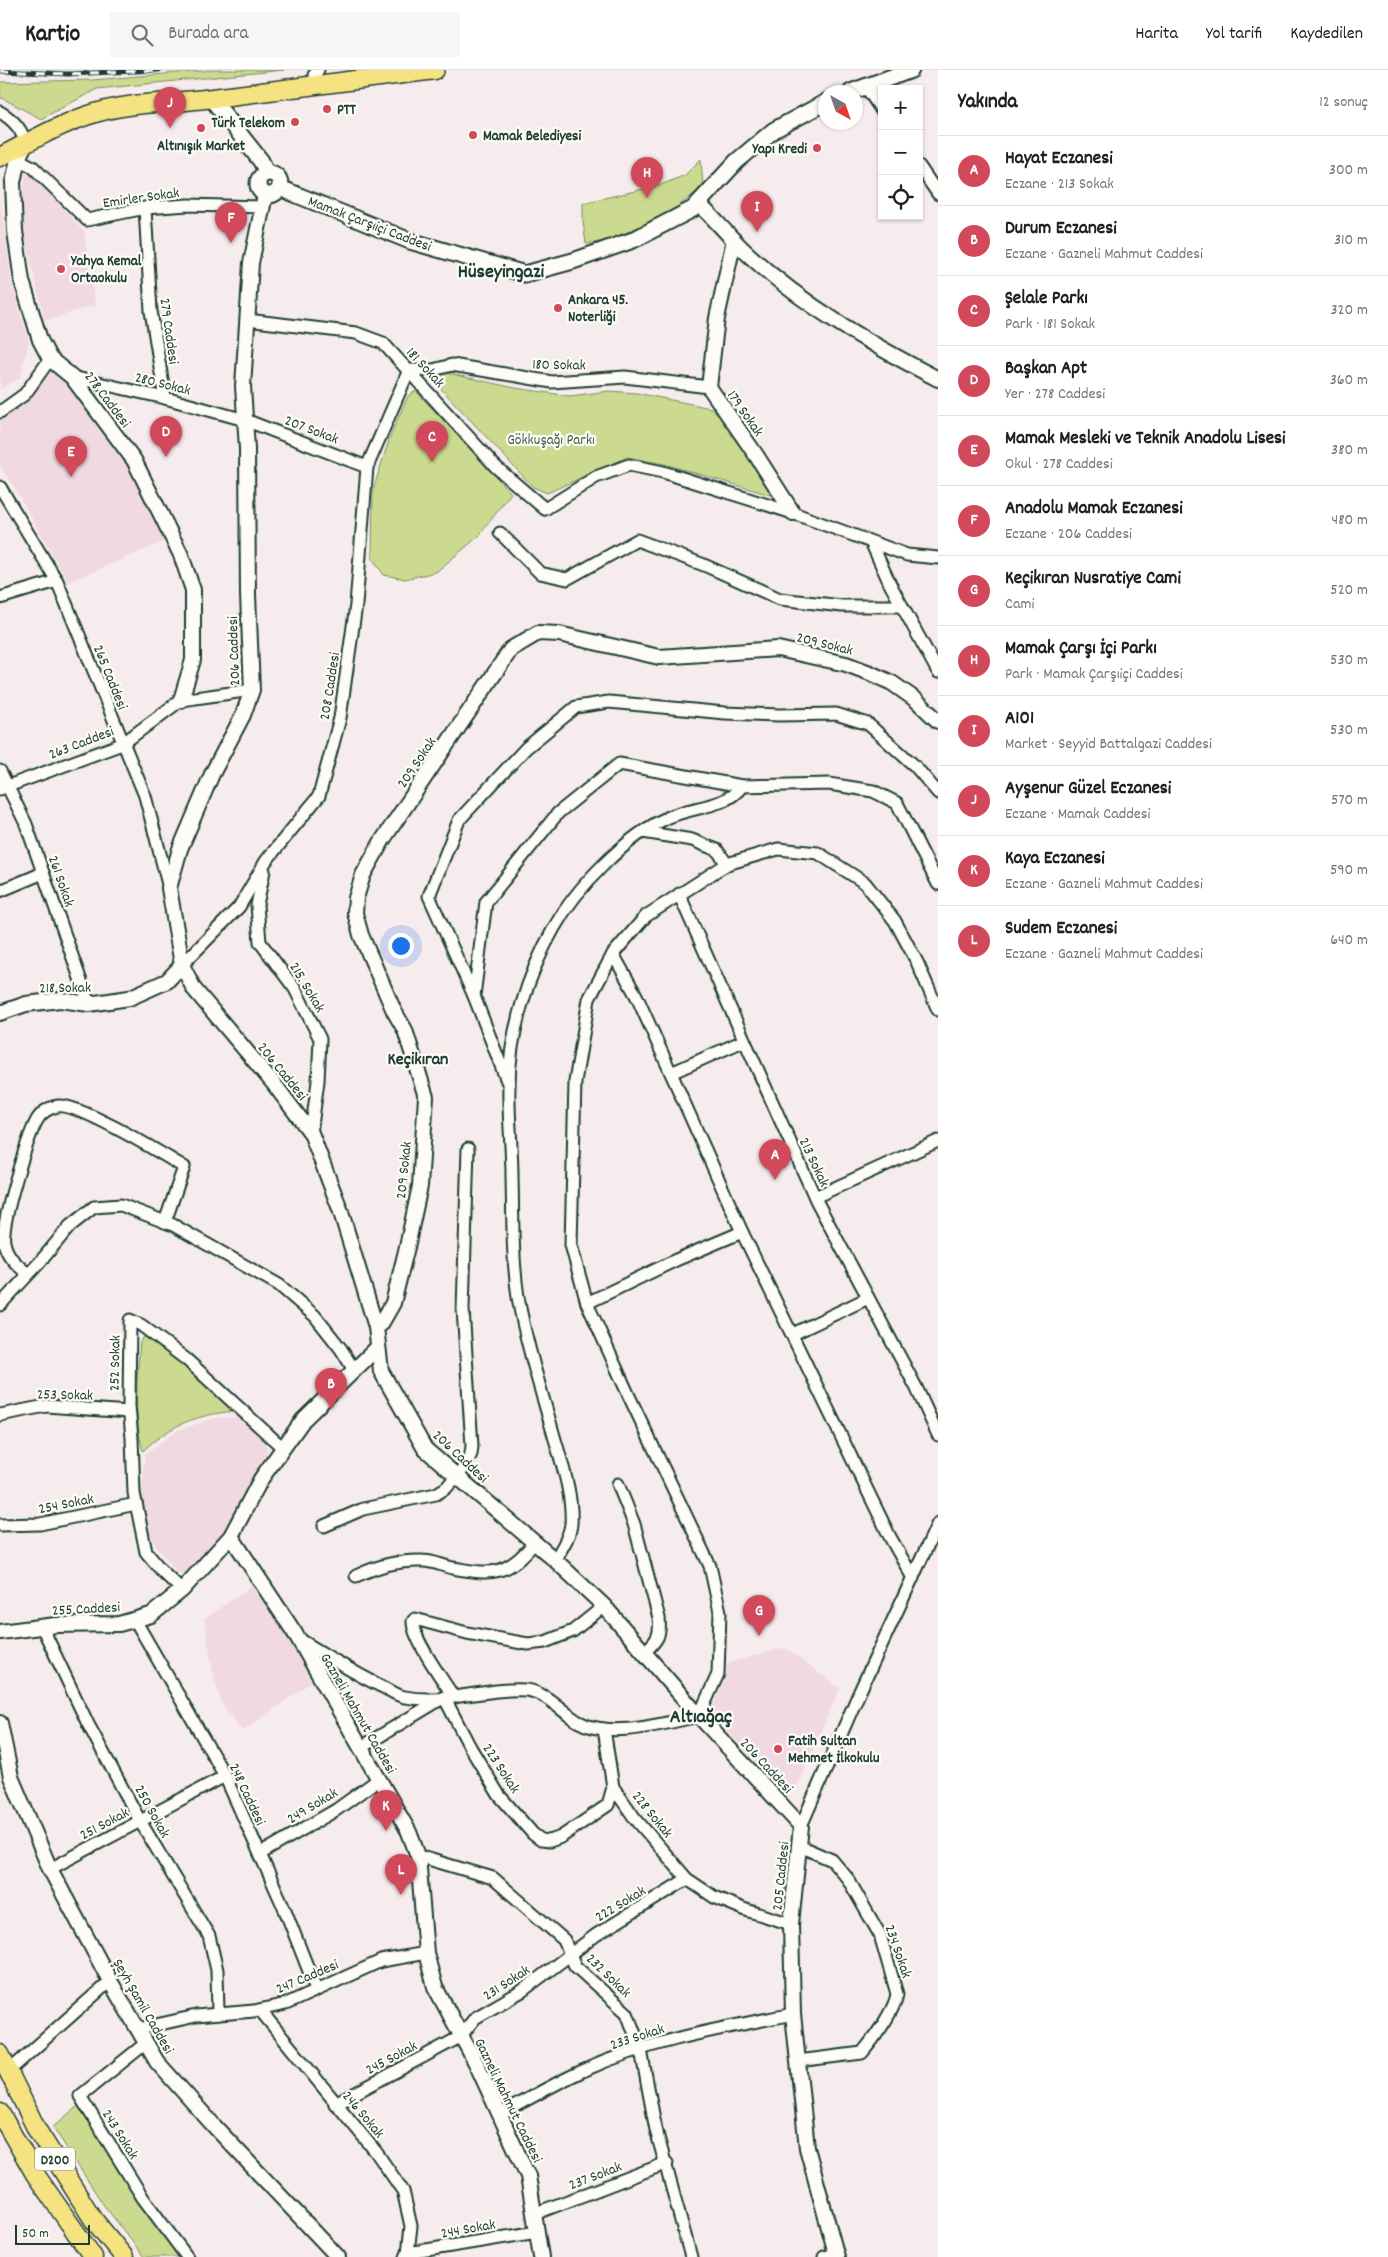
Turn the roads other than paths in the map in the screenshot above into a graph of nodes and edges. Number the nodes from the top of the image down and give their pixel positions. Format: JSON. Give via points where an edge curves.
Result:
{"nodes":[{"id":1,"x":354,"y":70,"type":"edge"},
{"id":2,"x":435,"y":70,"type":"edge"},
{"id":3,"x":911,"y":70,"type":"edge"},
{"id":4,"x":316,"y":76,"type":"edge"},
{"id":5,"x":866,"y":87,"type":"junction"},
{"id":6,"x":863,"y":88,"type":"edge"},
{"id":7,"x":212,"y":99,"type":"junction"},
{"id":8,"x":878,"y":105,"type":"edge"},
{"id":9,"x":818,"y":106,"type":"edge"},
{"id":10,"x":0,"y":112,"type":"edge"},
{"id":11,"x":0,"y":146,"type":"edge"},
{"id":12,"x":22,"y":146,"type":"junction"},
{"id":13,"x":0,"y":157,"type":"edge"},
{"id":14,"x":923,"y":172,"type":"edge"},
{"id":15,"x":267,"y":173,"type":"junction"},
{"id":16,"x":280,"y":188,"type":"junction"},
{"id":17,"x":938,"y":194,"type":"edge"},
{"id":18,"x":263,"y":201,"type":"junction"},
{"id":19,"x":698,"y":203,"type":"junction"},
{"id":20,"x":145,"y":208,"type":"junction"},
{"id":21,"x":734,"y":240,"type":"junction"},
{"id":22,"x":247,"y":320,"type":"junction"},
{"id":23,"x":50,"y":360,"type":"junction"},
{"id":24,"x":409,"y":370,"type":"junction"},
{"id":25,"x":72,"y":377,"type":"junction"},
{"id":26,"x":938,"y":379,"type":"edge"},
{"id":27,"x":709,"y":388,"type":"junction"},
{"id":28,"x":165,"y":398,"type":"junction"},
{"id":29,"x":0,"y":412,"type":"edge"},
{"id":30,"x":246,"y":420,"type":"junction"},
{"id":31,"x":367,"y":467,"type":"junction"},
{"id":32,"x":0,"y":487,"type":"edge"},
{"id":33,"x":792,"y":513,"type":"junction"},
{"id":34,"x":500,"y":533,"type":"dead end"},
{"id":35,"x":871,"y":542,"type":"junction"},
{"id":36,"x":936,"y":559,"type":"edge"},
{"id":37,"x":57,"y":581,"type":"junction"},
{"id":38,"x":0,"y":598,"type":"edge"},
{"id":39,"x":902,"y":606,"type":"junction"},
{"id":40,"x":938,"y":672,"type":"edge"},
{"id":41,"x":252,"y":690,"type":"junction"},
{"id":42,"x":181,"y":700,"type":"junction"},
{"id":43,"x":938,"y":721,"type":"edge"},
{"id":44,"x":122,"y":744,"type":"junction"},
{"id":45,"x":0,"y":771,"type":"edge"},
{"id":46,"x":742,"y":786,"type":"junction"},
{"id":47,"x":4,"y":787,"type":"edge"},
{"id":48,"x":938,"y":793,"type":"edge"},
{"id":49,"x":643,"y":832,"type":"junction"},
{"id":50,"x":266,"y":861,"type":"junction"},
{"id":51,"x":727,"y":864,"type":"junction"},
{"id":52,"x":43,"y":873,"type":"junction"},
{"id":53,"x":938,"y":884,"type":"edge"},
{"id":54,"x":170,"y":888,"type":"junction"},
{"id":55,"x":0,"y":891,"type":"edge"},
{"id":56,"x":679,"y":894,"type":"junction"},
{"id":57,"x":613,"y":954,"type":"junction"},
{"id":58,"x":182,"y":965,"type":"junction"},
{"id":59,"x":474,"y":996,"type":"junction"},
{"id":60,"x":89,"y":1004,"type":"junction"},
{"id":61,"x":938,"y":1010,"type":"edge"},
{"id":62,"x":0,"y":1014,"type":"edge"},
{"id":63,"x":743,"y":1040,"type":"junction"},
{"id":64,"x":671,"y":1073,"type":"junction"},
{"id":65,"x":509,"y":1085,"type":"junction"},
{"id":66,"x":311,"y":1133,"type":"junction"},
{"id":67,"x":938,"y":1141,"type":"edge"},
{"id":68,"x":468,"y":1149,"type":"dead end"},
{"id":69,"x":815,"y":1197,"type":"junction"},
{"id":70,"x":165,"y":1222,"type":"junction"},
{"id":71,"x":742,"y":1232,"type":"junction"},
{"id":72,"x":28,"y":1274,"type":"junction"},
{"id":73,"x":868,"y":1298,"type":"junction"},
{"id":74,"x":588,"y":1303,"type":"junction"},
{"id":75,"x":0,"y":1305,"type":"edge"},
{"id":76,"x":376,"y":1327,"type":"junction"},
{"id":77,"x":793,"y":1334,"type":"junction"},
{"id":78,"x":378,"y":1347,"type":"junction"},
{"id":79,"x":354,"y":1370,"type":"junction"},
{"id":80,"x":129,"y":1412,"type":"junction"},
{"id":81,"x":0,"y":1415,"type":"edge"},
{"id":82,"x":938,"y":1435,"type":"edge"},
{"id":83,"x":283,"y":1448,"type":"junction"},
{"id":84,"x":458,"y":1476,"type":"junction"},
{"id":85,"x":618,"y":1484,"type":"dead end"},
{"id":86,"x":136,"y":1504,"type":"junction"},
{"id":87,"x":938,"y":1523,"type":"edge"},
{"id":88,"x":0,"y":1525,"type":"edge"},
{"id":89,"x":324,"y":1526,"type":"dead end"},
{"id":90,"x":231,"y":1536,"type":"junction"},
{"id":91,"x":534,"y":1543,"type":"junction"},
{"id":92,"x":555,"y":1560,"type":"junction"},
{"id":93,"x":356,"y":1576,"type":"dead end"},
{"id":94,"x":913,"y":1578,"type":"junction"},
{"id":95,"x":182,"y":1590,"type":"junction"},
{"id":96,"x":604,"y":1606,"type":"junction"},
{"id":97,"x":135,"y":1620,"type":"junction"},
{"id":98,"x":42,"y":1627,"type":"junction"},
{"id":99,"x":0,"y":1632,"type":"edge"},
{"id":100,"x":298,"y":1638,"type":"junction"},
{"id":101,"x":645,"y":1652,"type":"junction"},
{"id":102,"x":448,"y":1696,"type":"junction"},
{"id":103,"x":699,"y":1716,"type":"junction"},
{"id":104,"x":0,"y":1724,"type":"edge"},
{"id":105,"x":604,"y":1729,"type":"junction"},
{"id":106,"x":360,"y":1748,"type":"junction"},
{"id":107,"x":225,"y":1776,"type":"junction"},
{"id":108,"x":379,"y":1779,"type":"junction"},
{"id":109,"x":613,"y":1787,"type":"junction"},
{"id":110,"x":140,"y":1821,"type":"junction"},
{"id":111,"x":801,"y":1826,"type":"junction"},
{"id":112,"x":799,"y":1846,"type":"junction"},
{"id":113,"x":260,"y":1854,"type":"junction"},
{"id":114,"x":418,"y":1856,"type":"junction"},
{"id":115,"x":50,"y":1869,"type":"junction"},
{"id":116,"x":687,"y":1879,"type":"junction"},
{"id":117,"x":791,"y":1924,"type":"junction"},
{"id":118,"x":426,"y":1953,"type":"junction"},
{"id":119,"x":571,"y":1956,"type":"junction"},
{"id":120,"x":110,"y":1981,"type":"junction"},
{"id":121,"x":316,"y":1989,"type":"junction"},
{"id":122,"x":260,"y":2010,"type":"junction"},
{"id":123,"x":218,"y":2014,"type":"junction"},
{"id":124,"x":793,"y":2014,"type":"junction"},
{"id":125,"x":138,"y":2029,"type":"junction"},
{"id":126,"x":460,"y":2037,"type":"junction"},
{"id":127,"x":146,"y":2043,"type":"junction"},
{"id":128,"x":641,"y":2050,"type":"junction"},
{"id":129,"x":0,"y":2054,"type":"edge"},
{"id":130,"x":798,"y":2061,"type":"junction"},
{"id":131,"x":9,"y":2071,"type":"junction"},
{"id":132,"x":335,"y":2104,"type":"junction"},
{"id":133,"x":0,"y":2113,"type":"edge"},
{"id":134,"x":499,"y":2115,"type":"junction"},
{"id":135,"x":666,"y":2163,"type":"junction"},
{"id":136,"x":534,"y":2214,"type":"junction"},
{"id":137,"x":537,"y":2232,"type":"junction"},
{"id":138,"x":407,"y":2255,"type":"edge"},
{"id":139,"x":832,"y":2256,"type":"edge"},
{"id":140,"x":93,"y":2257,"type":"edge"},
{"id":141,"x":124,"y":2257,"type":"edge"},
{"id":142,"x":187,"y":2257,"type":"edge"},
{"id":143,"x":338,"y":2257,"type":"edge"},
{"id":144,"x":541,"y":2257,"type":"edge"},
{"id":145,"x":691,"y":2257,"type":"edge"}],
"edges":[{"from":1,"to":4,"type":"main road"},
{"from":2,"to":4,"type":"main road"},
{"from":3,"to":5,"type":"main road"},
{"from":4,"to":7,"type":"main road"},
{"from":4,"to":12,"type":"main road","via":[[105,101],[88,106]]},
{"from":5,"to":6,"type":"main road"},
{"from":5,"to":8,"type":"street"},
{"from":7,"to":12,"type":"main road","via":[[109,109],[74,121]]},
{"from":7,"to":15,"type":"main road","name":"Mamak Çarşıiçi Caddesi"},
{"from":9,"to":19,"type":"main road","name":"Mamak Çarşıiçi Caddesi","via":[[774,130],[737,161]]},
{"from":10,"to":12,"type":"street","via":[[8,117]]},
{"from":11,"to":12,"type":"main road"},
{"from":12,"to":13,"type":"main road"},
{"from":12,"to":20,"type":"street","name":"Emirler Sokak","via":[[33,167],[87,220]]},
{"from":12,"to":23,"type":"street","name":"278 Caddesi","via":[[13,182],[15,232],[22,281],[40,340]]},
{"from":14,"to":17,"type":"street"},
{"from":15,"to":16,"type":"main road","name":"Mamak Çarşıiçi Caddesi","via":[[278,177]]},
{"from":15,"to":18,"type":"main road","via":[[258,183]]},
{"from":16,"to":18,"type":"main road"},
{"from":16,"to":19,"type":"main road","name":"Mamak Çarşıiçi Caddesi","via":[[410,241],[525,274],[633,240]]},
{"from":18,"to":20,"type":"street","name":"Emirler Sokak"},
{"from":18,"to":22,"type":"street","name":"206 Caddesi","via":[[251,263]]},
{"from":19,"to":21,"type":"street"},
{"from":20,"to":28,"type":"street","name":"279 Caddesi","via":[[151,311]]},
{"from":21,"to":26,"type":"street","via":[[814,307]]},
{"from":21,"to":27,"type":"street","name":"179 Sokak","via":[[717,318]]},
{"from":22,"to":24,"type":"street","name":"181 Sokak","via":[[356,334],[383,343]]},
{"from":22,"to":30,"type":"street","name":"206 Caddesi","via":[[243,386]]},
{"from":23,"to":25,"type":"street","name":"278 Caddesi"},
{"from":23,"to":29,"type":"street","via":[[25,394]]},
{"from":24,"to":27,"type":"street","name":"180 Sokak","via":[[432,370],[452,365],[552,382],[625,377]]},
{"from":24,"to":31,"type":"street","name":"208 Caddesi"},
{"from":24,"to":33,"type":"street","name":"181 Sokak","via":[[496,468],[545,509],[596,477],[629,465],[663,472]]},
{"from":25,"to":28,"type":"street","name":"280 Sokak"},
{"from":25,"to":42,"type":"street","name":"278 Caddesi","via":[[134,460],[181,555],[193,590],[193,660]]},
{"from":27,"to":33,"type":"street","name":"179 Sokak"},
{"from":28,"to":30,"type":"street","name":"280 Sokak"},
{"from":30,"to":31,"type":"street","name":"207 Sokak"},
{"from":30,"to":41,"type":"street","name":"206 Caddesi"},
{"from":31,"to":50,"type":"street","name":"208 Caddesi","via":[[356,605],[340,718],[318,796]]},
{"from":32,"to":37,"type":"street","name":"265 Caddesi"},
{"from":33,"to":35,"type":"street"},
{"from":34,"to":39,"type":"street","via":[[540,573],[567,579],[637,540],[780,599],[842,606]]},
{"from":35,"to":36,"type":"street","via":[[907,555]]},
{"from":35,"to":39,"type":"street"},
{"from":37,"to":38,"type":"street"},
{"from":37,"to":44,"type":"street","name":"265 Caddesi"},
{"from":39,"to":40,"type":"street"},
{"from":41,"to":42,"type":"street","name":"263 Caddesi"},
{"from":41,"to":54,"type":"street","name":"206 Caddesi","via":[[244,715],[212,774],[180,849]]},
{"from":42,"to":44,"type":"street","name":"263 Caddesi"},
{"from":43,"to":76,"type":"street","name":"209 Sokak","via":[[892,683],[870,673],[846,664],[778,649],[659,657],[559,634],[538,633],[511,649],[382,841],[363,875],[356,898],[355,913],[362,936],[405,1030],[426,1097],[420,1186],[407,1247],[393,1304]]},
{"from":44,"to":47,"type":"street","name":"263 Caddesi"},
{"from":44,"to":54,"type":"street","name":"265 Caddesi","via":[[144,796]]},
{"from":45,"to":47,"type":"street","name":"261 Sokak"},
{"from":46,"to":49,"type":"street","via":[[728,799],[678,813]]},
{"from":46,"to":53,"type":"street","via":[[829,784],[873,791],[897,803]]},
{"from":46,"to":59,"type":"street","via":[[619,764],[558,813],[486,902]]},
{"from":47,"to":52,"type":"street","name":"261 Sokak","via":[[26,824]]},
{"from":48,"to":59,"type":"street","via":[[915,766],[868,724],[836,714],[725,713],[609,702],[576,707],[526,748],[459,820],[429,896]]},
{"from":49,"to":51,"type":"street","via":[[692,840],[717,850]]},
{"from":49,"to":65,"type":"street","via":[[589,880],[556,925],[533,972],[515,1033]]},
{"from":50,"to":58,"type":"street","name":"208 Caddesi","via":[[239,907]]},
{"from":50,"to":66,"type":"street","name":"215. Sokak","via":[[257,906],[260,942],[295,989],[320,1039]]},
{"from":51,"to":56,"type":"street"},
{"from":51,"to":61,"type":"street","via":[[778,849],[818,853],[865,883],[895,921]]},
{"from":52,"to":55,"type":"street"},
{"from":52,"to":60,"type":"street","name":"261 Sokak"},
{"from":54,"to":58,"type":"street","name":"206 Caddesi"},
{"from":56,"to":57,"type":"street","via":[[646,916]]},
{"from":56,"to":63,"type":"street","name":"213 Sokak"},
{"from":57,"to":64,"type":"street","via":[[637,997]]},
{"from":57,"to":74,"type":"street","via":[[589,999],[575,1082],[571,1245]]},
{"from":58,"to":60,"type":"street","name":"218 Sokak","via":[[168,981],[129,998]]},
{"from":58,"to":66,"type":"street","name":"206 Caddesi","via":[[194,989]]},
{"from":59,"to":65,"type":"street"},
{"from":60,"to":62,"type":"street","name":"218 Sokak","via":[[60,1000],[26,1004]]},
{"from":63,"to":64,"type":"street"},
{"from":63,"to":69,"type":"street","name":"213 Sokak"},
{"from":64,"to":71,"type":"street"},
{"from":65,"to":92,"type":"street","via":[[514,1265],[518,1297],[570,1502],[571,1527]]},
{"from":66,"to":76,"type":"street","name":"206 Caddesi","via":[[340,1209]]},
{"from":67,"to":69,"type":"street"},
{"from":68,"to":84,"type":"street","via":[[463,1309],[472,1446],[468,1462]]},
{"from":69,"to":73,"type":"street","name":"213 Sokak"},
{"from":70,"to":72,"type":"street","via":[[121,1205],[94,1207],[70,1226]]},
{"from":70,"to":72,"type":"street","via":[[184,1167],[117,1128],[69,1106],[51,1107],[37,1121],[19,1170],[5,1225],[6,1250]]},
{"from":70,"to":79,"type":"street","via":[[279,1285],[315,1316]]},
{"from":71,"to":74,"type":"street"},
{"from":71,"to":77,"type":"street"},
{"from":72,"to":75,"type":"street"},
{"from":73,"to":77,"type":"street"},
{"from":73,"to":82,"type":"street","name":"213 Sokak"},
{"from":74,"to":103,"type":"street","via":[[710,1566],[720,1612],[718,1674]]},
{"from":76,"to":78,"type":"street","name":"206 Caddesi"},
{"from":77,"to":94,"type":"street","via":[[890,1537]]},
{"from":78,"to":79,"type":"street"},
{"from":78,"to":84,"type":"street","name":"206 Caddesi","via":[[381,1371],[425,1448]]},
{"from":79,"to":83,"type":"street","via":[[303,1420]]},
{"from":80,"to":81,"type":"street","name":"253 Sokak","via":[[46,1406]]},
{"from":80,"to":83,"type":"street","name":"252 Sokak","via":[[130,1320],[142,1325],[187,1360]]},
{"from":80,"to":86,"type":"street","name":"252 Sokak"},
{"from":83,"to":90,"type":"street","via":[[261,1479]]},
{"from":84,"to":89,"type":"street","via":[[436,1494],[363,1509]]},
{"from":84,"to":91,"type":"street","name":"206 Caddesi"},
{"from":85,"to":101,"type":"street","via":[[634,1524],[658,1618],[660,1631]]},
{"from":86,"to":88,"type":"street","name":"254 Sokak","via":[[40,1524]]},
{"from":86,"to":95,"type":"street","name":"252 Sokak","via":[[146,1552]]},
{"from":87,"to":94,"type":"street","name":"205 Caddesi"},
{"from":90,"to":95,"type":"street","name":"255 Caddesi"},
{"from":90,"to":100,"type":"street","name":"Gazneli Mahmut Caddesi"},
{"from":91,"to":92,"type":"street","name":"206 Caddesi"},
{"from":91,"to":93,"type":"street","via":[[513,1566],[502,1570],[491,1572],[425,1561],[400,1561]]},
{"from":92,"to":96,"type":"street","name":"206 Caddesi"},
{"from":94,"to":111,"type":"street","name":"205 Caddesi"},
{"from":95,"to":97,"type":"street","name":"255 Caddesi","via":[[151,1615]]},
{"from":96,"to":101,"type":"street","name":"206 Caddesi"},
{"from":96,"to":102,"type":"street","name":"223 Sokak","via":[[574,1632],[528,1644],[415,1619],[413,1628]]},
{"from":97,"to":98,"type":"street","name":"255 Caddesi","via":[[120,1624]]},
{"from":97,"to":107,"type":"street","name":"248 Caddesi"},
{"from":98,"to":99,"type":"street","name":"255 Caddesi"},
{"from":98,"to":110,"type":"street","name":"250 Sokak","via":[[88,1724]]},
{"from":100,"to":102,"type":"street","via":[[404,1697]]},
{"from":100,"to":106,"type":"street","name":"Gazneli Mahmut Caddesi"},
{"from":101,"to":103,"type":"street","name":"206 Caddesi"},
{"from":102,"to":105,"type":"street","via":[[504,1690],[537,1692],[578,1721]]},
{"from":102,"to":106,"type":"street"},
{"from":102,"to":109,"type":"street","name":"223 Sokak","via":[[470,1747],[499,1795],[541,1840],[561,1837],[608,1805]]},
{"from":103,"to":105,"type":"street"},
{"from":103,"to":111,"type":"street","name":"206 Caddesi"},
{"from":104,"to":115,"type":"street","name":"Şeyh Şamil Caddesi","via":[[11,1777]]},
{"from":105,"to":109,"type":"street","name":"228 Sokak"},
{"from":106,"to":108,"type":"street","name":"Gazneli Mahmut Caddesi"},
{"from":107,"to":110,"type":"street","name":"251 Sokak"},
{"from":107,"to":113,"type":"street","name":"248 Caddesi"},
{"from":108,"to":113,"type":"street","name":"249 Sokak","via":[[336,1810]]},
{"from":108,"to":114,"type":"street","name":"Gazneli Mahmut Caddesi","via":[[409,1832]]},
{"from":109,"to":116,"type":"street","name":"228 Sokak"},
{"from":110,"to":115,"type":"street","name":"251 Sokak"},
{"from":110,"to":123,"type":"street","name":"250 Sokak","via":[[209,1936],[217,1970]]},
{"from":111,"to":112,"type":"street","name":"205 Caddesi"},
{"from":112,"to":117,"type":"street","name":"205 Caddesi"},
{"from":112,"to":130,"type":"street","name":"234 Sokak","via":[[832,1860],[848,1879],[880,1935],[897,1994],[896,2002],[875,2039],[862,2053]]},
{"from":113,"to":121,"type":"street","name":"248 Caddesi"},
{"from":114,"to":118,"type":"street","name":"Gazneli Mahmut Caddesi"},
{"from":114,"to":119,"type":"street","name":"232 Sokak","via":[[493,1878],[564,1940]]},
{"from":115,"to":120,"type":"street","name":"Şeyh Şamil Caddesi"},
{"from":116,"to":117,"type":"street","name":"228 Sokak","via":[[714,1897]]},
{"from":116,"to":119,"type":"street","name":"222 Sokak","via":[[596,1935]]},
{"from":117,"to":124,"type":"street","name":"205 Caddesi"},
{"from":118,"to":121,"type":"street","name":"247 Caddesi","via":[[381,1961]]},
{"from":118,"to":126,"type":"street","name":"Gazneli Mahmut Caddesi","via":[[435,1987]]},
{"from":119,"to":126,"type":"street","name":"231 Sokak","via":[[522,1991],[475,2018]]},
{"from":119,"to":128,"type":"street","name":"232 Sokak","via":[[575,1966],[627,2013]]},
{"from":120,"to":125,"type":"street","name":"Şeyh Şamil Caddesi"},
{"from":120,"to":131,"type":"street"},
{"from":121,"to":122,"type":"street","name":"247 Caddesi","via":[[286,2004]]},
{"from":122,"to":123,"type":"street","name":"247 Caddesi"},
{"from":122,"to":132,"type":"street","name":"246 Sokak"},
{"from":123,"to":125,"type":"street","name":"247 Caddesi"},
{"from":124,"to":128,"type":"street","name":"233 Sokak","via":[[701,2032]]},
{"from":124,"to":130,"type":"street","name":"205 Caddesi"},
{"from":125,"to":127,"type":"street","name":"Şeyh Şamil Caddesi"},
{"from":126,"to":132,"type":"street","name":"245 Sokak"},
{"from":126,"to":134,"type":"street","name":"Gazneli Mahmut Caddesi","via":[[476,2063]]},
{"from":127,"to":142,"type":"street","name":"243 Sokak","via":[[80,2096],[143,2198]]},
{"from":127,"to":143,"type":"street","name":"Şeyh Şamil Caddesi","via":[[157,2062]]},
{"from":128,"to":134,"type":"street","name":"233 Sokak","via":[[588,2068]]},
{"from":128,"to":135,"type":"street","name":"232 Sokak","via":[[656,2130]]},
{"from":129,"to":131,"type":"main road","number":"D200"},
{"from":130,"to":139,"type":"street","name":"205 Caddesi","via":[[807,2148]]},
{"from":131,"to":141,"type":"main road","number":"D200","via":[[37,2130],[93,2219]]},
{"from":132,"to":138,"type":"street","name":"246 Sokak","via":[[376,2152],[403,2191],[411,2226]]},
{"from":133,"to":140,"type":"main road","number":"D200","via":[[35,2174]]},
{"from":134,"to":136,"type":"street","name":"Gazneli Mahmut Caddesi","via":[[528,2176]]},
{"from":135,"to":136,"type":"street","name":"237 Sokak"},
{"from":135,"to":145,"type":"street","name":"232 Sokak"},
{"from":136,"to":137,"type":"street","name":"Gazneli Mahmut Caddesi"},
{"from":137,"to":138,"type":"street","name":"244 Sokak"},
{"from":137,"to":144,"type":"street","name":"Gazneli Mahmut Caddesi"}]}
